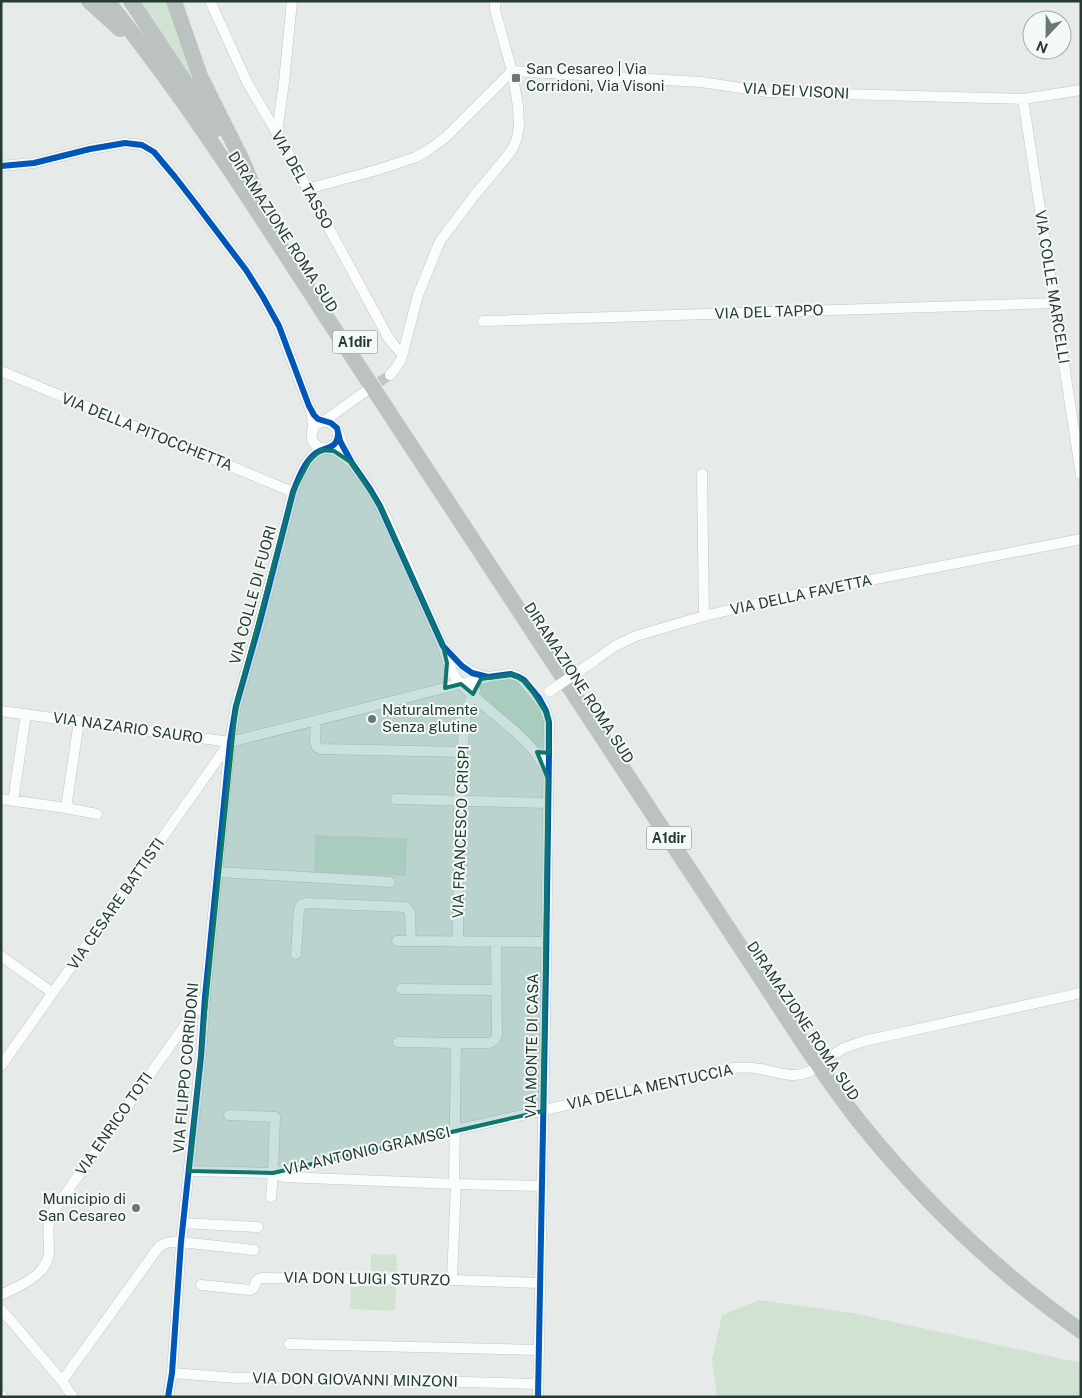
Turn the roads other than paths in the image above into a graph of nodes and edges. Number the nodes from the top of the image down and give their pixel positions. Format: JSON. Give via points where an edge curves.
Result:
{"nodes":[{"id":1,"x":89,"y":1,"type":"edge"},
{"id":2,"x":108,"y":1,"type":"edge"},
{"id":3,"x":131,"y":1,"type":"edge"},
{"id":4,"x":174,"y":1,"type":"edge"},
{"id":5,"x":210,"y":1,"type":"edge"},
{"id":6,"x":292,"y":1,"type":"edge"},
{"id":7,"x":495,"y":1,"type":"edge"},
{"id":8,"x":512,"y":71,"type":"junction"},
{"id":9,"x":163,"y":73,"type":"junction"},
{"id":10,"x":1081,"y":90,"type":"edge"},
{"id":11,"x":1023,"y":98,"type":"junction"},
{"id":12,"x":277,"y":133,"type":"junction"},
{"id":13,"x":1,"y":166,"type":"edge"},
{"id":14,"x":254,"y":189,"type":"junction"},
{"id":15,"x":307,"y":189,"type":"junction"},
{"id":16,"x":1054,"y":303,"type":"junction"},
{"id":17,"x":483,"y":321,"type":"dead end"},
{"id":18,"x":402,"y":354,"type":"junction"},
{"id":19,"x":1,"y":371,"type":"edge"},
{"id":20,"x":390,"y":375,"type":"tunnel mouth"},
{"id":21,"x":366,"y":391,"type":"tunnel mouth"},
{"id":22,"x":309,"y":406,"type":"junction"},
{"id":23,"x":342,"y":408,"type":"junction"},
{"id":24,"x":324,"y":422,"type":"junction"},
{"id":25,"x":313,"y":428,"type":"junction"},
{"id":26,"x":338,"y":431,"type":"junction"},
{"id":27,"x":314,"y":442,"type":"junction"},
{"id":28,"x":325,"y":448,"type":"junction"},
{"id":29,"x":310,"y":459,"type":"junction"},
{"id":30,"x":352,"y":463,"type":"junction"},
{"id":31,"x":702,"y":474,"type":"dead end"},
{"id":32,"x":1081,"y":475,"type":"edge"},
{"id":33,"x":293,"y":492,"type":"junction"},
{"id":34,"x":1081,"y":539,"type":"edge"},
{"id":35,"x":704,"y":616,"type":"junction"},
{"id":36,"x":451,"y":661,"type":"junction"},
{"id":37,"x":485,"y":678,"type":"junction"},
{"id":38,"x":465,"y":683,"type":"junction"},
{"id":39,"x":442,"y":689,"type":"junction"},
{"id":40,"x":473,"y":694,"type":"junction"},
{"id":41,"x":539,"y":698,"type":"junction"},
{"id":42,"x":1,"y":711,"type":"edge"},
{"id":43,"x":26,"y":714,"type":"junction"},
{"id":44,"x":79,"y":721,"type":"junction"},
{"id":45,"x":316,"y":721,"type":"junction"},
{"id":46,"x":230,"y":742,"type":"junction"},
{"id":47,"x":526,"y":743,"type":"junction"},
{"id":48,"x":462,"y":752,"type":"junction"},
{"id":49,"x":549,"y":753,"type":"junction"},
{"id":50,"x":548,"y":779,"type":"junction"},
{"id":51,"x":1,"y":799,"type":"edge"},
{"id":52,"x":396,"y":799,"type":"dead end"},
{"id":53,"x":13,"y":801,"type":"junction"},
{"id":54,"x":460,"y":801,"type":"junction"},
{"id":55,"x":548,"y":803,"type":"junction"},
{"id":56,"x":66,"y":808,"type":"junction"},
{"id":57,"x":97,"y":814,"type":"dead end"},
{"id":58,"x":218,"y":872,"type":"junction"},
{"id":59,"x":390,"y":882,"type":"dead end"},
{"id":60,"x":397,"y":940,"type":"dead end"},
{"id":61,"x":411,"y":941,"type":"junction"},
{"id":62,"x":458,"y":942,"type":"junction"},
{"id":63,"x":496,"y":942,"type":"junction"},
{"id":64,"x":546,"y":942,"type":"junction"},
{"id":65,"x":296,"y":954,"type":"dead end"},
{"id":66,"x":1,"y":956,"type":"edge"},
{"id":67,"x":401,"y":990,"type":"dead end"},
{"id":68,"x":497,"y":990,"type":"junction"},
{"id":69,"x":53,"y":993,"type":"junction"},
{"id":70,"x":1081,"y":993,"type":"edge"},
{"id":71,"x":205,"y":997,"type":"junction"},
{"id":72,"x":398,"y":1042,"type":"dead end"},
{"id":73,"x":456,"y":1042,"type":"junction"},
{"id":74,"x":836,"y":1054,"type":"tunnel mouth"},
{"id":75,"x":1,"y":1066,"type":"edge"},
{"id":76,"x":814,"y":1069,"type":"tunnel mouth"},
{"id":77,"x":543,"y":1111,"type":"junction"},
{"id":78,"x":229,"y":1115,"type":"dead end"},
{"id":79,"x":454,"y":1130,"type":"junction"},
{"id":80,"x":189,"y":1171,"type":"junction"},
{"id":81,"x":273,"y":1173,"type":"junction"},
{"id":82,"x":455,"y":1184,"type":"junction"},
{"id":83,"x":542,"y":1186,"type":"junction"},
{"id":84,"x":271,"y":1197,"type":"dead end"},
{"id":85,"x":183,"y":1223,"type":"junction"},
{"id":86,"x":258,"y":1227,"type":"dead end"},
{"id":87,"x":181,"y":1242,"type":"junction"},
{"id":88,"x":254,"y":1250,"type":"dead end"},
{"id":89,"x":452,"y":1280,"type":"junction"},
{"id":90,"x":540,"y":1283,"type":"junction"},
{"id":91,"x":201,"y":1285,"type":"dead end"},
{"id":92,"x":1,"y":1295,"type":"edge"},
{"id":93,"x":1,"y":1309,"type":"edge"},
{"id":94,"x":1081,"y":1320,"type":"edge"},
{"id":95,"x":1081,"y":1331,"type":"edge"},
{"id":96,"x":289,"y":1344,"type":"dead end"},
{"id":97,"x":539,"y":1350,"type":"junction"},
{"id":98,"x":172,"y":1373,"type":"junction"},
{"id":99,"x":62,"y":1381,"type":"junction"},
{"id":100,"x":538,"y":1384,"type":"junction"},
{"id":101,"x":73,"y":1397,"type":"edge"},
{"id":102,"x":168,"y":1397,"type":"edge"},
{"id":103,"x":538,"y":1397,"type":"edge"}],
"edges":[{"from":1,"to":9,"type":"highway"},
{"from":2,"to":9,"type":"highway","number":"A1dir"},
{"from":3,"to":14,"type":"highway","name":"DIRAMAZIONE ROMA SUD","number":"A1dir"},
{"from":4,"to":14,"type":"highway","via":[[200,76]]},
{"from":5,"to":12,"type":"street","name":"VIA DEL TASSO","via":[[244,77]]},
{"from":6,"to":12,"type":"street"},
{"from":7,"to":8,"type":"street"},
{"from":8,"to":11,"type":"street","name":"VIA DEI VISONI","via":[[701,82],[768,92]]},
{"from":8,"to":15,"type":"street","via":[[446,137],[427,151],[377,170]]},
{"from":8,"to":18,"type":"street","via":[[519,117],[516,142],[440,241],[418,295]]},
{"from":9,"to":95,"type":"highway","name":"DIRAMAZIONE ROMA SUD","number":"A1dir","via":[[249,196],[829,1081],[894,1163],[956,1228],[1017,1283]]},
{"from":10,"to":11,"type":"street","name":"VIA DEI VISONI"},
{"from":11,"to":16,"type":"street","name":"VIA COLLE MARCELLI"},
{"from":12,"to":15,"type":"street","name":"VIA DEL TASSO"},
{"from":13,"to":22,"type":"street","via":[[125,143],[142,145],[154,152],[246,270],[266,302],[279,326]]},
{"from":14,"to":94,"type":"highway","name":"DIRAMAZIONE ROMA SUD","number":"A1dir","via":[[847,1089],[935,1194],[1002,1258]]},
{"from":15,"to":18,"type":"street","name":"VIA DEL TASSO","via":[[388,336]]},
{"from":16,"to":17,"type":"street","name":"VIA DEL TAPPO"},
{"from":16,"to":32,"type":"street","name":"VIA COLLE MARCELLI"},
{"from":18,"to":20,"type":"street"},
{"from":19,"to":33,"type":"street","name":"VIA DELLA PITOCCHETTA"},
{"from":21,"to":23,"type":"street"},
{"from":22,"to":24,"type":"street"},
{"from":22,"to":25,"type":"street"},
{"from":23,"to":24,"type":"street"},
{"from":23,"to":26,"type":"street","via":[[337,417]]},
{"from":24,"to":25,"type":"street"},
{"from":24,"to":26,"type":"street","via":[[331,423]]},
{"from":25,"to":27,"type":"street"},
{"from":26,"to":28,"type":"street","via":[[335,444]]},
{"from":26,"to":30,"type":"street"},
{"from":27,"to":28,"type":"street"},
{"from":27,"to":29,"type":"street","name":"VIA COLLE DI FUORI"},
{"from":28,"to":29,"type":"street","name":"VIA COLLE DI FUORI"},
{"from":28,"to":30,"type":"street"},
{"from":29,"to":33,"type":"street","name":"VIA COLLE DI FUORI"},
{"from":30,"to":36,"type":"street","via":[[383,511]]},
{"from":31,"to":35,"type":"street"},
{"from":33,"to":46,"type":"street","name":"VIA COLLE DI FUORI","via":[[236,706]]},
{"from":34,"to":35,"type":"street","name":"VIA DELLA FAVETTA","via":[[793,595]]},
{"from":35,"to":41,"type":"street","name":"VIA DELLA FAVETTA","bridge":true,"via":[[636,636],[615,646]]},
{"from":36,"to":37,"type":"street"},
{"from":36,"to":38,"type":"street"},
{"from":36,"to":39,"type":"street"},
{"from":37,"to":38,"type":"street","name":"VIA MONTE DI CASA"},
{"from":37,"to":40,"type":"street","name":"VIA FRANCESCO CRISPI"},
{"from":37,"to":41,"type":"street","name":"VIA MONTE DI CASA","via":[[507,674],[517,676]]},
{"from":38,"to":39,"type":"street","name":"VIA MONTE DI CASA"},
{"from":38,"to":40,"type":"street"},
{"from":39,"to":45,"type":"street","name":"VIA MONTE DI CASA"},
{"from":40,"to":47,"type":"street"},
{"from":40,"to":48,"type":"street","name":"VIA FRANCESCO CRISPI","via":[[466,710]]},
{"from":41,"to":49,"type":"street","name":"VIA MONTE DI CASA","via":[[548,716]]},
{"from":42,"to":43,"type":"street","name":"VIA NAZARIO SAURO"},
{"from":43,"to":44,"type":"street","name":"VIA NAZARIO SAURO"},
{"from":43,"to":53,"type":"street"},
{"from":44,"to":46,"type":"street","name":"VIA NAZARIO SAURO"},
{"from":44,"to":56,"type":"street"},
{"from":45,"to":46,"type":"street","name":"VIA MONTE DI CASA"},
{"from":45,"to":48,"type":"street","via":[[315,743],[321,749]]},
{"from":46,"to":58,"type":"street","name":"VIA FILIPPO CORRIDONI"},
{"from":46,"to":69,"type":"street","name":"VIA CESARE BATTISTI"},
{"from":47,"to":49,"type":"street","via":[[538,751]]},
{"from":47,"to":50,"type":"street","via":[[543,765]]},
{"from":48,"to":54,"type":"street","name":"VIA FRANCESCO CRISPI"},
{"from":49,"to":50,"type":"street","name":"VIA MONTE DI CASA"},
{"from":50,"to":55,"type":"street","name":"VIA MONTE DI CASA"},
{"from":51,"to":53,"type":"street"},
{"from":52,"to":54,"type":"street"},
{"from":53,"to":56,"type":"street"},
{"from":54,"to":55,"type":"street"},
{"from":54,"to":62,"type":"street","name":"VIA FRANCESCO CRISPI"},
{"from":55,"to":64,"type":"street","name":"VIA MONTE DI CASA"},
{"from":56,"to":57,"type":"street"},
{"from":58,"to":59,"type":"street"},
{"from":58,"to":71,"type":"street","name":"VIA FILIPPO CORRIDONI"},
{"from":60,"to":61,"type":"street"},
{"from":61,"to":62,"type":"street"},
{"from":61,"to":65,"type":"street","via":[[410,913],[406,907],[306,903],[299,909]]},
{"from":62,"to":63,"type":"street"},
{"from":63,"to":64,"type":"street"},
{"from":63,"to":68,"type":"street"},
{"from":64,"to":77,"type":"street","name":"VIA MONTE DI CASA"},
{"from":66,"to":69,"type":"street"},
{"from":67,"to":68,"type":"street"},
{"from":68,"to":73,"type":"street","via":[[495,1040],[488,1043]]},
{"from":69,"to":75,"type":"street","name":"VIA CESARE BATTISTI"},
{"from":70,"to":74,"type":"street","via":[[864,1040]]},
{"from":71,"to":80,"type":"street","name":"VIA FILIPPO CORRIDONI"},
{"from":71,"to":92,"type":"street","name":"VIA ENRICO TOTI","via":[[54,1210],[48,1224],[50,1254],[44,1268],[32,1279]]},
{"from":72,"to":73,"type":"street"},
{"from":73,"to":79,"type":"street"},
{"from":76,"to":77,"type":"street","name":"VIA DELLA MENTUCCIA","via":[[795,1076],[757,1069],[726,1069]]},
{"from":77,"to":79,"type":"street","name":"VIA ANTONIO GRAMSCI"},
{"from":77,"to":83,"type":"street","name":"VIA MONTE DI CASA"},
{"from":78,"to":81,"type":"street","via":[[275,1117]]},
{"from":79,"to":81,"type":"street","name":"VIA ANTONIO GRAMSCI"},
{"from":79,"to":82,"type":"street"},
{"from":80,"to":81,"type":"street","name":"VIA ANTONIO GRAMSCI"},
{"from":80,"to":85,"type":"street","name":"VIA FILIPPO CORRIDONI"},
{"from":81,"to":82,"type":"street","via":[[284,1177]]},
{"from":81,"to":84,"type":"street"},
{"from":82,"to":83,"type":"street"},
{"from":82,"to":89,"type":"street"},
{"from":83,"to":90,"type":"street","name":"VIA MONTE DI CASA"},
{"from":85,"to":86,"type":"street"},
{"from":85,"to":87,"type":"street","name":"VIA FILIPPO CORRIDONI"},
{"from":87,"to":88,"type":"street"},
{"from":87,"to":98,"type":"street","name":"VIA FILIPPO CORRIDONI"},
{"from":87,"to":99,"type":"street","via":[[167,1242],[158,1248]]},
{"from":89,"to":90,"type":"street","name":"VIA DON LUIGI STURZO"},
{"from":89,"to":91,"type":"street","name":"VIA DON LUIGI STURZO","via":[[261,1278],[250,1290]]},
{"from":90,"to":97,"type":"street","name":"VIA MONTE DI CASA"},
{"from":93,"to":99,"type":"street"},
{"from":96,"to":97,"type":"street"},
{"from":97,"to":100,"type":"street","name":"VIA MONTE DI CASA"},
{"from":98,"to":100,"type":"street","name":"VIA DON GIOVANNI MINZONI","via":[[237,1378]]},
{"from":98,"to":102,"type":"street","name":"VIA FILIPPO CORRIDONI"},
{"from":99,"to":101,"type":"street"},
{"from":100,"to":103,"type":"street","name":"VIA MONTE DI CASA"}]}
